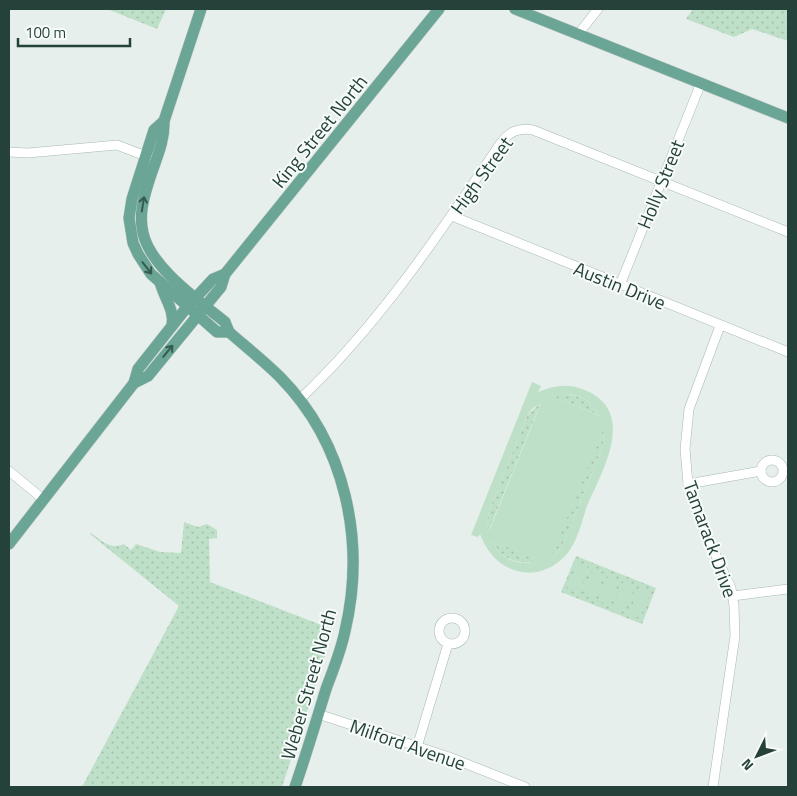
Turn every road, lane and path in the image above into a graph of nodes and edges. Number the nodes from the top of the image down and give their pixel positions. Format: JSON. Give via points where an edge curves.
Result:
{"nodes":[{"id":1,"x":201,"y":9,"type":"edge"},
{"id":2,"x":439,"y":9,"type":"edge"},
{"id":3,"x":515,"y":9,"type":"edge"},
{"id":4,"x":598,"y":9,"type":"edge"},
{"id":5,"x":580,"y":33,"type":"junction"},
{"id":6,"x":701,"y":83,"type":"junction"},
{"id":7,"x":788,"y":118,"type":"edge"},
{"id":8,"x":164,"y":121,"type":"junction"},
{"id":9,"x":9,"y":152,"type":"edge"},
{"id":10,"x":145,"y":155,"type":"junction"},
{"id":11,"x":156,"y":160,"type":"junction"},
{"id":12,"x":662,"y":181,"type":"junction"},
{"id":13,"x":452,"y":216,"type":"junction"},
{"id":14,"x":788,"y":232,"type":"edge"},
{"id":15,"x":225,"y":274,"type":"junction"},
{"id":16,"x":160,"y":282,"type":"junction"},
{"id":17,"x":620,"y":285,"type":"junction"},
{"id":18,"x":196,"y":297,"type":"junction"},
{"id":19,"x":205,"y":306,"type":"junction"},
{"id":20,"x":187,"y":307,"type":"junction"},
{"id":21,"x":197,"y":315,"type":"junction"},
{"id":22,"x":172,"y":326,"type":"junction"},
{"id":23,"x":720,"y":326,"type":"junction"},
{"id":24,"x":229,"y":332,"type":"junction"},
{"id":25,"x":788,"y":352,"type":"edge"},
{"id":26,"x":134,"y":383,"type":"junction"},
{"id":27,"x":300,"y":400,"type":"junction"},
{"id":28,"x":9,"y":471,"type":"edge"},
{"id":29,"x":761,"y":471,"type":"dead end"},
{"id":30,"x":688,"y":484,"type":"junction"},
{"id":31,"x":43,"y":499,"type":"junction"},
{"id":32,"x":9,"y":544,"type":"edge"},
{"id":33,"x":788,"y":589,"type":"edge"},
{"id":34,"x":733,"y":596,"type":"junction"},
{"id":35,"x":448,"y":644,"type":"dead end"},
{"id":36,"x":318,"y":714,"type":"junction"},
{"id":37,"x":417,"y":746,"type":"junction"},
{"id":38,"x":296,"y":787,"type":"edge"},
{"id":39,"x":525,"y":787,"type":"edge"},
{"id":40,"x":712,"y":787,"type":"edge"}],
"edges":[{"from":1,"to":8,"type":"main road","name":"Weber Street North"},
{"from":2,"to":15,"type":"main road","name":"King Street North"},
{"from":3,"to":5,"type":"main road"},
{"from":4,"to":5,"type":"street"},
{"from":5,"to":6,"type":"main road"},
{"from":6,"to":7,"type":"main road"},
{"from":6,"to":12,"type":"street","name":"Holly Street"},
{"from":8,"to":10,"type":"main road","name":"Weber Street North","via":[[154,130]]},
{"from":8,"to":11,"type":"main road","name":"Weber Street North"},
{"from":9,"to":10,"type":"street","via":[[117,145]]},
{"from":10,"to":11,"type":"street"},
{"from":10,"to":16,"type":"main road","name":"Weber Street North","one_way":true,"via":[[130,207],[130,231],[138,254]]},
{"from":18,"to":11,"type":"main road","name":"Weber Street North","one_way":true,"via":[[161,264],[143,234],[142,202]]},
{"from":12,"to":13,"type":"street","name":"High Street","via":[[533,130],[518,129],[506,136]]},
{"from":12,"to":14,"type":"street","name":"High Street"},
{"from":12,"to":17,"type":"street","name":"Holly Street"},
{"from":13,"to":17,"type":"street","name":"Austin Drive"},
{"from":13,"to":27,"type":"street","name":"High Street","via":[[408,279],[332,370]]},
{"from":15,"to":18,"type":"main road","name":"King Street North","via":[[213,280]]},
{"from":15,"to":19,"type":"main road","name":"King Street North","via":[[221,287]]},
{"from":16,"to":20,"type":"main road","name":"Weber Street North"},
{"from":16,"to":22,"type":"main road","via":[[172,314]]},
{"from":17,"to":23,"type":"street","name":"Austin Drive"},
{"from":18,"to":19,"type":"main road","name":"Weber Street North"},
{"from":18,"to":20,"type":"main road","name":"King Street North"},
{"from":19,"to":21,"type":"main road","name":"King Street North"},
{"from":19,"to":24,"type":"main road","name":"Weber Street North","via":[[225,322]]},
{"from":20,"to":21,"type":"main road","name":"Weber Street North"},
{"from":20,"to":22,"type":"main road","name":"King Street North"},
{"from":21,"to":24,"type":"main road","name":"Weber Street North","via":[[217,332]]},
{"from":26,"to":21,"type":"main road","name":"King Street North","one_way":true,"via":[[148,376]]},
{"from":22,"to":26,"type":"main road","name":"King Street North","via":[[138,368]]},
{"from":23,"to":25,"type":"street","name":"Austin Drive"},
{"from":23,"to":30,"type":"street","name":"Tamarack Drive","via":[[689,409],[685,449]]},
{"from":24,"to":27,"type":"main road","name":"Weber Street North","via":[[281,378]]},
{"from":26,"to":31,"type":"main road","name":"King Street North"},
{"from":27,"to":36,"type":"main road","name":"Weber Street North","via":[[326,441],[337,468],[353,540],[352,588],[345,632]]},
{"from":28,"to":31,"type":"street"},
{"from":29,"to":30,"type":"street"},
{"from":30,"to":34,"type":"street","name":"Tamarack Drive","via":[[700,521]]},
{"from":31,"to":32,"type":"main road","name":"King Street North"},
{"from":33,"to":34,"type":"street"},
{"from":34,"to":40,"type":"street","name":"Tamarack Drive","via":[[734,636]]},
{"from":35,"to":37,"type":"street"},
{"from":36,"to":37,"type":"street","name":"Milford Avenue"},
{"from":36,"to":38,"type":"main road","name":"Weber Street North"},
{"from":37,"to":39,"type":"street","name":"Milford Avenue"}]}
